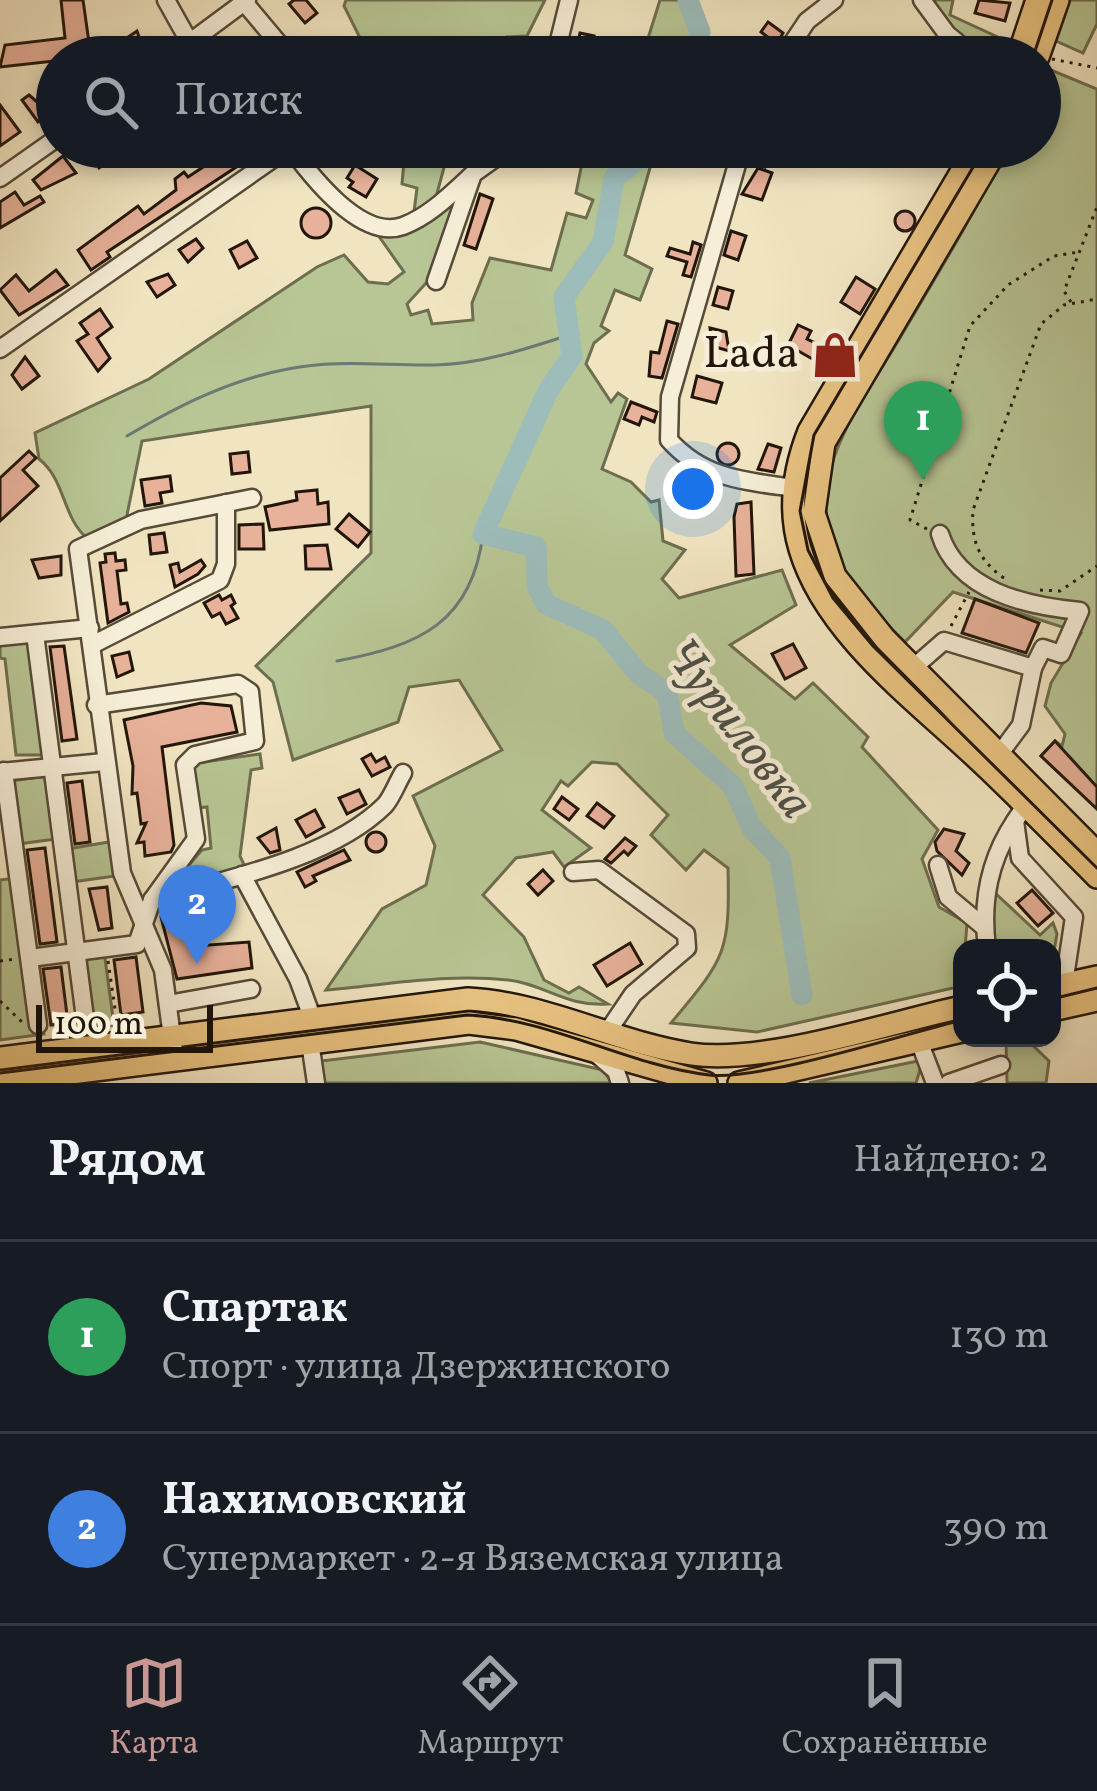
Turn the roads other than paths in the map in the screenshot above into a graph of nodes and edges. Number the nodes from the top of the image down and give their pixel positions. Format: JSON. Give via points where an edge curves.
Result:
{"nodes":[{"id":1,"x":166,"y":0,"type":"edge"},
{"id":2,"x":569,"y":0,"type":"edge"},
{"id":3,"x":834,"y":0,"type":"edge"},
{"id":4,"x":922,"y":0,"type":"edge"},
{"id":5,"x":1037,"y":0,"type":"edge"},
{"id":6,"x":1058,"y":0,"type":"edge"},
{"id":7,"x":246,"y":1,"type":"edge"},
{"id":8,"x":186,"y":36,"type":"edge"},
{"id":9,"x":199,"y":36,"type":"edge"},
{"id":10,"x":274,"y":36,"type":"edge"},
{"id":11,"x":560,"y":36,"type":"edge"},
{"id":12,"x":797,"y":36,"type":"edge"},
{"id":13,"x":948,"y":36,"type":"edge"},
{"id":14,"x":1025,"y":36,"type":"edge"},
{"id":15,"x":1049,"y":36,"type":"edge"},
{"id":16,"x":36,"y":153,"type":"edge"},
{"id":17,"x":260,"y":168,"type":"edge"},
{"id":18,"x":306,"y":168,"type":"edge"},
{"id":19,"x":481,"y":168,"type":"edge"},
{"id":20,"x":736,"y":168,"type":"edge"},
{"id":21,"x":964,"y":168,"type":"edge"},
{"id":22,"x":986,"y":168,"type":"edge"},
{"id":23,"x":473,"y":174,"type":"junction"},
{"id":24,"x":0,"y":178,"type":"edge"},
{"id":25,"x":436,"y":280,"type":"dead end"},
{"id":26,"x":0,"y":349,"type":"edge"},
{"id":27,"x":794,"y":488,"type":"junction"},
{"id":28,"x":252,"y":498,"type":"dead end"},
{"id":29,"x":226,"y":503,"type":"junction"},
{"id":30,"x":940,"y":534,"type":"road end"},
{"id":31,"x":35,"y":634,"type":"junction"},
{"id":32,"x":91,"y":636,"type":"junction"},
{"id":33,"x":0,"y":637,"type":"edge"},
{"id":34,"x":913,"y":668,"type":"junction"},
{"id":35,"x":1033,"y":668,"type":"junction"},
{"id":36,"x":96,"y":705,"type":"junction"},
{"id":37,"x":998,"y":756,"type":"junction"},
{"id":38,"x":104,"y":762,"type":"junction"},
{"id":39,"x":52,"y":767,"type":"junction"},
{"id":40,"x":2,"y":771,"type":"edge"},
{"id":41,"x":403,"y":773,"type":"dead end"},
{"id":42,"x":1024,"y":806,"type":"junction"},
{"id":43,"x":7,"y":841,"type":"edge"},
{"id":44,"x":1097,"y":854,"type":"edge"},
{"id":45,"x":938,"y":865,"type":"dead end"},
{"id":46,"x":573,"y":872,"type":"dead end"},
{"id":47,"x":242,"y":874,"type":"junction"},
{"id":48,"x":1097,"y":877,"type":"edge"},
{"id":49,"x":152,"y":900,"type":"junction"},
{"id":50,"x":146,"y":922,"type":"junction"},
{"id":51,"x":984,"y":927,"type":"junction"},
{"id":52,"x":986,"y":939,"type":"edge"},
{"id":53,"x":77,"y":951,"type":"junction"},
{"id":54,"x":29,"y":958,"type":"junction"},
{"id":55,"x":1061,"y":973,"type":"edge"},
{"id":56,"x":298,"y":979,"type":"junction"},
{"id":57,"x":277,"y":982,"type":"dead end"},
{"id":58,"x":1096,"y":983,"type":"edge"},
{"id":59,"x":1061,"y":986,"type":"edge"},
{"id":60,"x":251,"y":988,"type":"dead end"},
{"id":61,"x":167,"y":1004,"type":"junction"},
{"id":62,"x":1061,"y":1004,"type":"edge"},
{"id":63,"x":953,"y":1009,"type":"edge"},
{"id":64,"x":312,"y":1017,"type":"junction"},
{"id":65,"x":85,"y":1018,"type":"dead end"},
{"id":66,"x":33,"y":1026,"type":"road end"},
{"id":67,"x":608,"y":1031,"type":"junction"},
{"id":68,"x":953,"y":1033,"type":"edge"},
{"id":69,"x":172,"y":1035,"type":"junction"},
{"id":70,"x":919,"y":1041,"type":"junction"},
{"id":71,"x":310,"y":1042,"type":"junction"},
{"id":72,"x":595,"y":1052,"type":"junction"},
{"id":73,"x":0,"y":1058,"type":"edge"},
{"id":74,"x":175,"y":1060,"type":"junction"},
{"id":75,"x":1001,"y":1065,"type":"dead end"},
{"id":76,"x":0,"y":1082,"type":"edge"},
{"id":77,"x":316,"y":1083,"type":"edge"},
{"id":78,"x":620,"y":1083,"type":"edge"},
{"id":79,"x":706,"y":1083,"type":"edge"},
{"id":80,"x":739,"y":1083,"type":"edge"},
{"id":81,"x":935,"y":1083,"type":"edge"},
{"id":82,"x":949,"y":1083,"type":"edge"}],
"edges":[{"from":1,"to":8,"type":"street"},
{"from":2,"to":11,"type":"street"},
{"from":3,"to":12,"type":"street"},
{"from":4,"to":13,"type":"street"},
{"from":5,"to":14,"type":"main road"},
{"from":6,"to":15,"type":"main road"},
{"from":7,"to":9,"type":"street"},
{"from":7,"to":10,"type":"street"},
{"from":16,"to":24,"type":"street"},
{"from":17,"to":26,"type":"street"},
{"from":18,"to":23,"type":"street","via":[[362,219],[384,228],[430,211]]},
{"from":19,"to":23,"type":"street"},
{"from":20,"to":27,"type":"street","via":[[670,397],[669,440],[690,464],[726,478]]},
{"from":21,"to":27,"type":"main road","via":[[809,431]]},
{"from":22,"to":34,"type":"main road","via":[[824,443],[816,471],[814,513],[835,576]]},
{"from":23,"to":25,"type":"street"},
{"from":27,"to":42,"type":"main road","via":[[800,551],[821,594],[860,644]]},
{"from":28,"to":29,"type":"street"},
{"from":29,"to":32,"type":"street","via":[[220,580]]},
{"from":29,"to":32,"type":"street","via":[[142,520],[77,549]]},
{"from":30,"to":35,"type":"street","via":[[946,553],[977,581],[1007,597],[1080,611],[1061,654],[1043,648]]},
{"from":31,"to":32,"type":"street"},
{"from":31,"to":33,"type":"street"},
{"from":31,"to":39,"type":"street"},
{"from":32,"to":36,"type":"street"},
{"from":34,"to":35,"type":"street","via":[[944,641]]},
{"from":34,"to":37,"type":"main road"},
{"from":35,"to":37,"type":"street","via":[[1021,725]]},
{"from":36,"to":38,"type":"street"},
{"from":36,"to":49,"type":"street","via":[[238,684],[250,692],[255,741],[195,755],[185,765],[196,839]]},
{"from":37,"to":42,"type":"main road"},
{"from":38,"to":39,"type":"street"},
{"from":38,"to":50,"type":"street","via":[[122,873]]},
{"from":39,"to":40,"type":"street"},
{"from":39,"to":53,"type":"street"},
{"from":40,"to":43,"type":"street"},
{"from":41,"to":47,"type":"street","via":[[388,802],[344,832]]},
{"from":42,"to":44,"type":"main road"},
{"from":42,"to":48,"type":"main road"},
{"from":42,"to":51,"type":"street","via":[[997,848]]},
{"from":42,"to":55,"type":"street","via":[[1020,858],[1074,917]]},
{"from":43,"to":54,"type":"street"},
{"from":45,"to":51,"type":"street","via":[[948,897]]},
{"from":46,"to":67,"type":"street","via":[[599,870],[686,934],[687,948],[632,994]]},
{"from":47,"to":49,"type":"street"},
{"from":47,"to":56,"type":"street"},
{"from":49,"to":50,"type":"street"},
{"from":50,"to":53,"type":"street","via":[[137,944]]},
{"from":50,"to":61,"type":"street"},
{"from":51,"to":52,"type":"street"},
{"from":53,"to":54,"type":"street"},
{"from":53,"to":65,"type":"street"},
{"from":54,"to":66,"type":"street"},
{"from":56,"to":57,"type":"street"},
{"from":56,"to":64,"type":"street"},
{"from":58,"to":59,"type":"main road"},
{"from":58,"to":62,"type":"main road"},
{"from":60,"to":61,"type":"street"},
{"from":61,"to":69,"type":"street"},
{"from":63,"to":67,"type":"main road","via":[[717,1057]]},
{"from":64,"to":67,"type":"main road","via":[[483,1000]]},
{"from":64,"to":69,"type":"main road"},
{"from":68,"to":70,"type":"main road"},
{"from":69,"to":73,"type":"main road"},
{"from":69,"to":74,"type":"street"},
{"from":70,"to":80,"type":"main road"},
{"from":70,"to":81,"type":"street"},
{"from":71,"to":72,"type":"main road","via":[[469,1023]]},
{"from":71,"to":74,"type":"main road"},
{"from":71,"to":77,"type":"street"},
{"from":72,"to":78,"type":"street"},
{"from":72,"to":79,"type":"main road"},
{"from":74,"to":76,"type":"main road"},
{"from":75,"to":82,"type":"street"}]}
